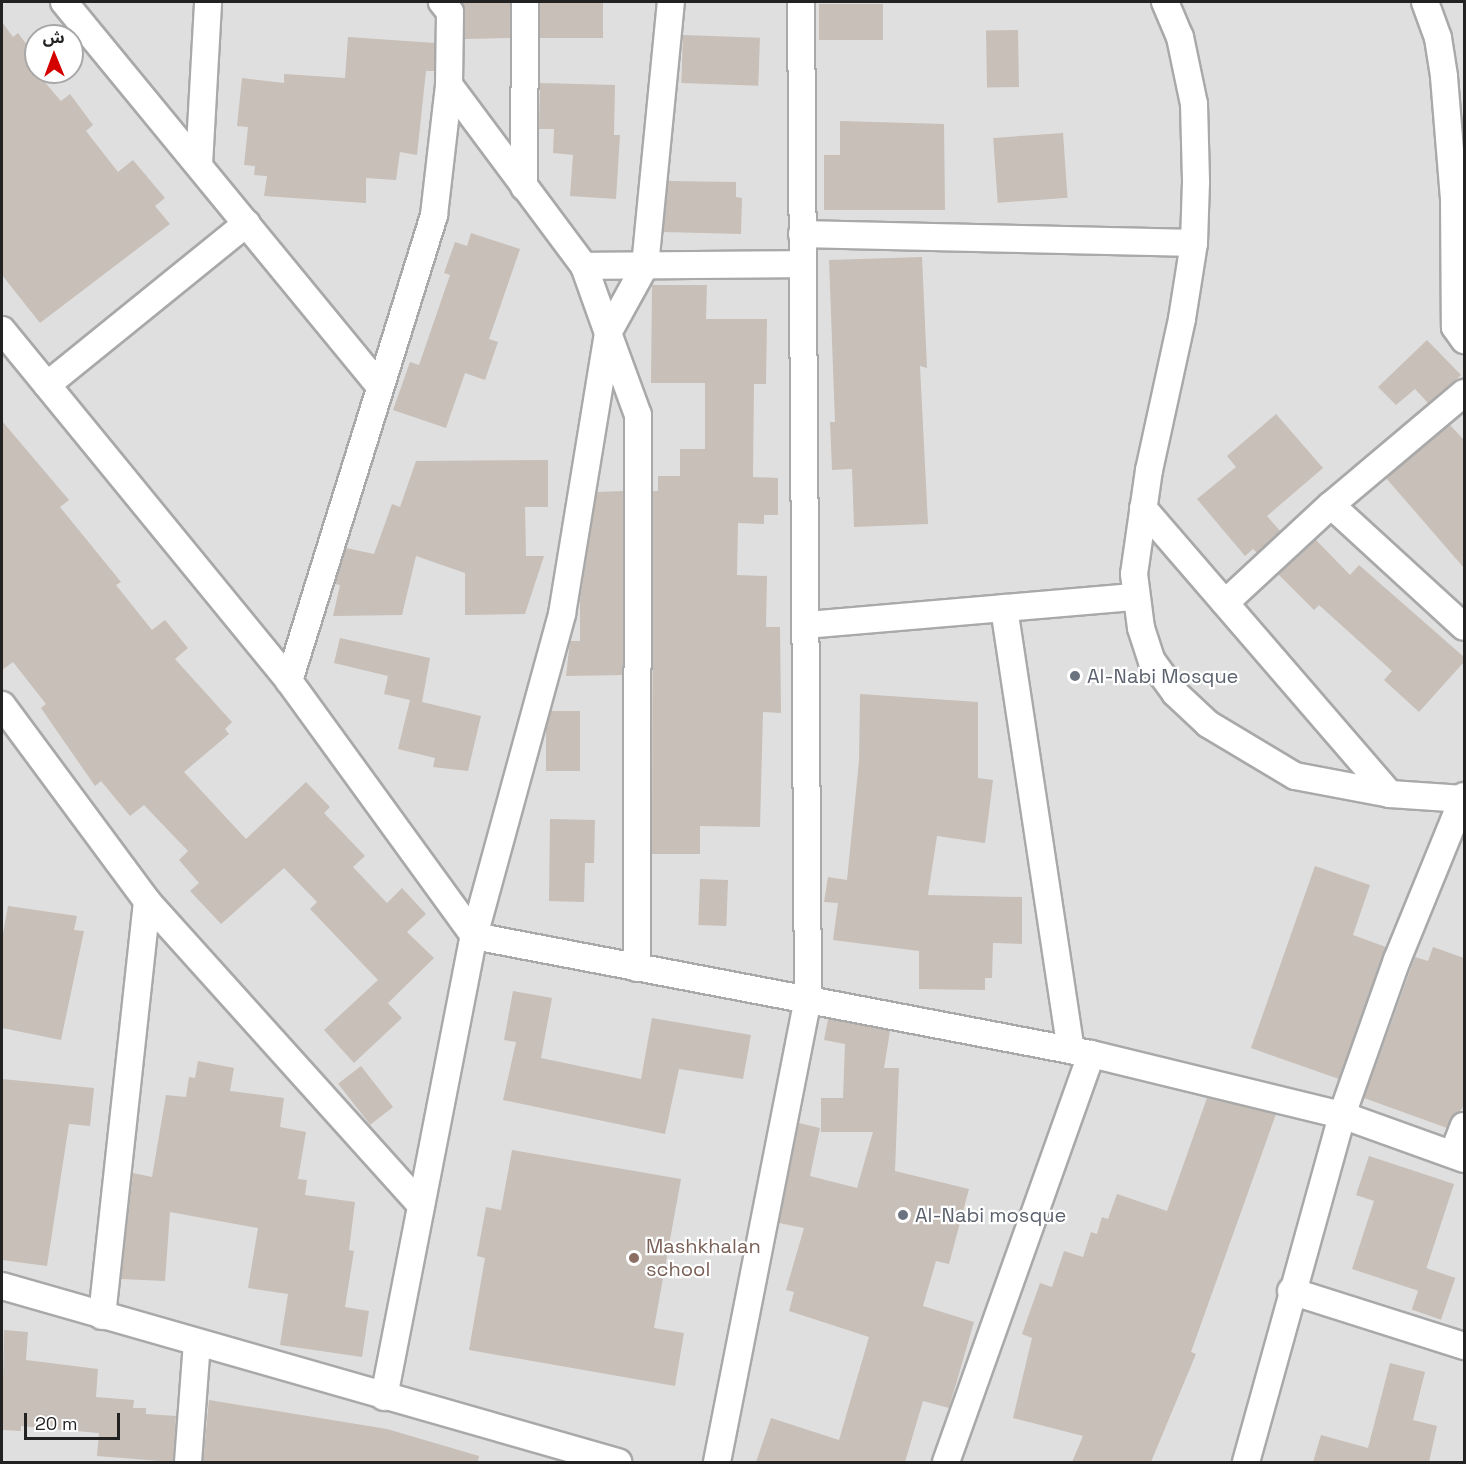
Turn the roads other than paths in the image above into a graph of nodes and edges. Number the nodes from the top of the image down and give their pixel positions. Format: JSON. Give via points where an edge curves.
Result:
{"nodes":[{"id":1,"x":64,"y":2,"type":"edge"},
{"id":2,"x":208,"y":2,"type":"edge"},
{"id":3,"x":442,"y":2,"type":"edge"},
{"id":4,"x":525,"y":2,"type":"edge"},
{"id":5,"x":671,"y":2,"type":"edge"},
{"id":6,"x":801,"y":2,"type":"edge"},
{"id":7,"x":1165,"y":2,"type":"edge"},
{"id":8,"x":1425,"y":2,"type":"edge"},
{"id":9,"x":449,"y":85,"type":"junction"},
{"id":10,"x":199,"y":165,"type":"junction"},
{"id":11,"x":524,"y":187,"type":"junction"},
{"id":12,"x":247,"y":223,"type":"junction"},
{"id":13,"x":802,"y":234,"type":"junction"},
{"id":14,"x":1194,"y":243,"type":"junction"},
{"id":15,"x":803,"y":264,"type":"junction"},
{"id":16,"x":584,"y":266,"type":"junction"},
{"id":17,"x":645,"y":266,"type":"junction"},
{"id":18,"x":2,"y":330,"type":"edge"},
{"id":19,"x":608,"y":333,"type":"junction"},
{"id":20,"x":1464,"y":340,"type":"edge"},
{"id":21,"x":47,"y":385,"type":"junction"},
{"id":22,"x":380,"y":387,"type":"junction"},
{"id":23,"x":1464,"y":393,"type":"edge"},
{"id":24,"x":1331,"y":505,"type":"junction"},
{"id":25,"x":1143,"y":508,"type":"junction"},
{"id":26,"x":1135,"y":597,"type":"junction"},
{"id":27,"x":1225,"y":603,"type":"junction"},
{"id":28,"x":1004,"y":608,"type":"junction"},
{"id":29,"x":806,"y":625,"type":"junction"},
{"id":30,"x":1464,"y":626,"type":"edge"},
{"id":31,"x":288,"y":681,"type":"junction"},
{"id":32,"x":2,"y":705,"type":"edge"},
{"id":33,"x":1390,"y":794,"type":"junction"},
{"id":34,"x":1464,"y":798,"type":"edge"},
{"id":35,"x":147,"y":901,"type":"junction"},
{"id":36,"x":474,"y":936,"type":"junction"},
{"id":37,"x":637,"y":968,"type":"junction"},
{"id":38,"x":808,"y":999,"type":"junction"},
{"id":39,"x":1081,"y":1052,"type":"junction"},
{"id":40,"x":1342,"y":1114,"type":"junction"},
{"id":41,"x":1464,"y":1126,"type":"edge"},
{"id":42,"x":1459,"y":1157,"type":"edge"},
{"id":43,"x":421,"y":1205,"type":"junction"},
{"id":44,"x":2,"y":1286,"type":"edge"},
{"id":45,"x":1291,"y":1291,"type":"junction"},
{"id":46,"x":102,"y":1316,"type":"junction"},
{"id":47,"x":196,"y":1343,"type":"junction"},
{"id":48,"x":1464,"y":1346,"type":"edge"},
{"id":49,"x":384,"y":1397,"type":"junction"},
{"id":50,"x":188,"y":1462,"type":"edge"},
{"id":51,"x":618,"y":1462,"type":"edge"},
{"id":52,"x":717,"y":1462,"type":"edge"},
{"id":53,"x":946,"y":1462,"type":"edge"},
{"id":54,"x":1246,"y":1462,"type":"edge"}],
"edges":[{"from":1,"to":10,"type":"street"},
{"from":2,"to":10,"type":"street"},
{"from":3,"to":9,"type":"street","via":[[450,12]]},
{"from":4,"to":11,"type":"street"},
{"from":5,"to":17,"type":"street"},
{"from":6,"to":13,"type":"street"},
{"from":7,"to":14,"type":"street","via":[[1180,37],[1194,104]]},
{"from":8,"to":20,"type":"street","via":[[1438,38],[1444,77],[1454,198],[1455,327]]},
{"from":9,"to":11,"type":"street"},
{"from":9,"to":22,"type":"street","via":[[434,215]]},
{"from":10,"to":12,"type":"street"},
{"from":11,"to":16,"type":"street"},
{"from":12,"to":21,"type":"street"},
{"from":12,"to":22,"type":"street"},
{"from":13,"to":14,"type":"street"},
{"from":13,"to":15,"type":"street"},
{"from":14,"to":25,"type":"street"},
{"from":15,"to":17,"type":"street"},
{"from":15,"to":29,"type":"street"},
{"from":16,"to":17,"type":"street"},
{"from":16,"to":19,"type":"street"},
{"from":17,"to":19,"type":"street"},
{"from":18,"to":21,"type":"street"},
{"from":19,"to":36,"type":"street","via":[[562,614]]},
{"from":19,"to":37,"type":"street","via":[[638,415]]},
{"from":21,"to":31,"type":"street"},
{"from":22,"to":31,"type":"street"},
{"from":23,"to":24,"type":"street"},
{"from":24,"to":27,"type":"street"},
{"from":24,"to":30,"type":"street"},
{"from":25,"to":26,"type":"street"},
{"from":25,"to":27,"type":"street"},
{"from":26,"to":28,"type":"street"},
{"from":26,"to":33,"type":"street","via":[[1152,661],[1174,693],[1208,724],[1295,776]]},
{"from":27,"to":33,"type":"street"},
{"from":28,"to":29,"type":"street"},
{"from":28,"to":39,"type":"street"},
{"from":29,"to":38,"type":"street"},
{"from":31,"to":36,"type":"street"},
{"from":32,"to":35,"type":"street"},
{"from":33,"to":34,"type":"street"},
{"from":34,"to":40,"type":"street","via":[[1397,960]]},
{"from":35,"to":43,"type":"street"},
{"from":35,"to":46,"type":"street"},
{"from":36,"to":37,"type":"street"},
{"from":36,"to":43,"type":"street"},
{"from":37,"to":38,"type":"street"},
{"from":38,"to":39,"type":"street"},
{"from":38,"to":52,"type":"street"},
{"from":39,"to":40,"type":"street"},
{"from":39,"to":53,"type":"street"},
{"from":40,"to":42,"type":"street"},
{"from":40,"to":45,"type":"street"},
{"from":41,"to":42,"type":"street"},
{"from":43,"to":49,"type":"street"},
{"from":44,"to":46,"type":"street"},
{"from":45,"to":48,"type":"street"},
{"from":45,"to":54,"type":"street"},
{"from":46,"to":47,"type":"street"},
{"from":47,"to":49,"type":"street"},
{"from":47,"to":50,"type":"street"},
{"from":49,"to":51,"type":"street"}]}
